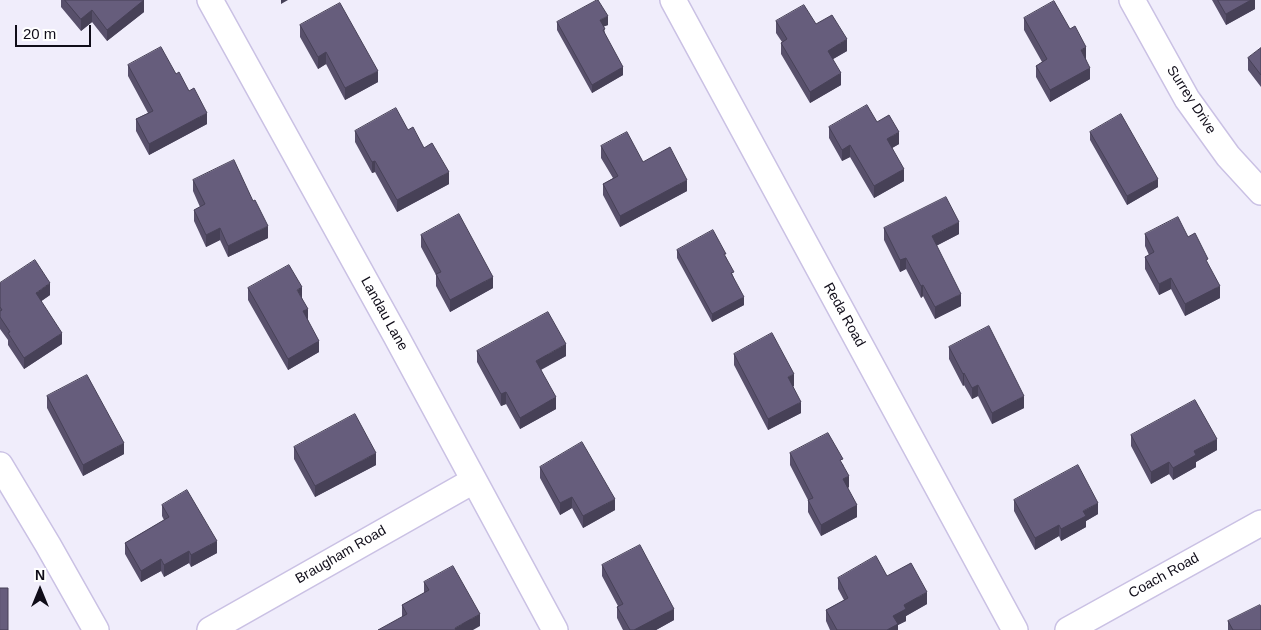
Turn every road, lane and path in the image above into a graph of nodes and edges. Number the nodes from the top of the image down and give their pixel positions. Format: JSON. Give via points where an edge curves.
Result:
{"nodes":[{"id":1,"x":210,"y":0,"type":"edge"},
{"id":2,"x":673,"y":0,"type":"edge"},
{"id":3,"x":1132,"y":0,"type":"edge"},
{"id":4,"x":1261,"y":192,"type":"edge"},
{"id":5,"x":0,"y":464,"type":"edge"},
{"id":6,"x":473,"y":480,"type":"junction"},
{"id":7,"x":1261,"y":523,"type":"edge"},
{"id":8,"x":96,"y":630,"type":"edge"},
{"id":9,"x":210,"y":630,"type":"edge"},
{"id":10,"x":555,"y":630,"type":"edge"},
{"id":11,"x":1015,"y":630,"type":"edge"},
{"id":12,"x":1068,"y":630,"type":"edge"}],
"edges":[{"from":1,"to":6,"type":"street","name":"Landau Lane"},
{"from":2,"to":11,"type":"street","name":"Reda Road"},
{"from":3,"to":4,"type":"street","name":"Surrey Drive","via":[[1187,99],[1228,156]]},
{"from":5,"to":8,"type":"street"},
{"from":6,"to":9,"type":"street","name":"Braugham Road"},
{"from":6,"to":10,"type":"street","name":"Landau Lane"},
{"from":7,"to":12,"type":"street","name":"Coach Road"}]}
